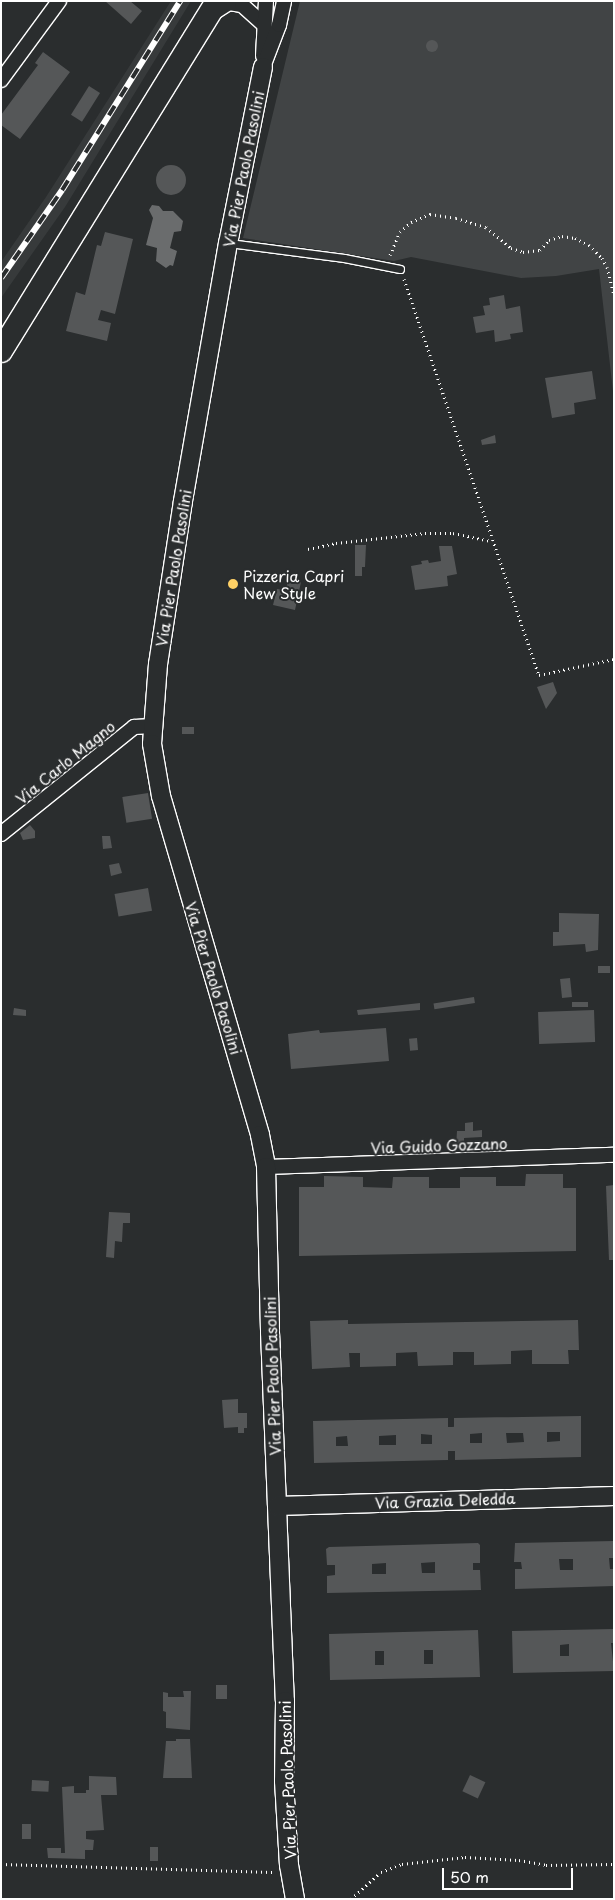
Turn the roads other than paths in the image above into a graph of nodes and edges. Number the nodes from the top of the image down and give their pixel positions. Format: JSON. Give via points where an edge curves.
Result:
{"nodes":[{"id":1,"x":59,"y":1,"type":"edge"},
{"id":2,"x":266,"y":1,"type":"edge"},
{"id":3,"x":284,"y":1,"type":"edge"},
{"id":4,"x":212,"y":9,"type":"edge"},
{"id":5,"x":264,"y":25,"type":"junction"},
{"id":6,"x":263,"y":67,"type":"junction"},
{"id":7,"x":1,"y":80,"type":"edge"},
{"id":8,"x":228,"y":243,"type":"junction"},
{"id":9,"x":400,"y":269,"type":"road end"},
{"id":10,"x":1,"y":351,"type":"edge"},
{"id":11,"x":153,"y":726,"type":"junction"},
{"id":12,"x":1,"y":834,"type":"edge"},
{"id":13,"x":614,"y":1155,"type":"edge"},
{"id":14,"x":266,"y":1167,"type":"junction"},
{"id":15,"x":614,"y":1496,"type":"edge"},
{"id":16,"x":277,"y":1506,"type":"junction"},
{"id":17,"x":295,"y":1899,"type":"edge"}],
"edges":[{"from":1,"to":7,"type":"street"},
{"from":2,"to":5,"type":"street","name":"Via Pier Paolo Pasolini"},
{"from":3,"to":6,"type":"street","name":"Via Pier Paolo Pasolini"},
{"from":4,"to":5,"type":"street","via":[[229,3],[242,5]]},
{"from":4,"to":10,"type":"main road"},
{"from":5,"to":6,"type":"street","name":"Via Pier Paolo Pasolini"},
{"from":6,"to":8,"type":"street","name":"Via Pier Paolo Pasolini"},
{"from":8,"to":9,"type":"lane"},
{"from":8,"to":11,"type":"street","name":"Via Pier Paolo Pasolini","via":[[183,501],[158,664]]},
{"from":11,"to":12,"type":"street","name":"Via Carlo Magno","via":[[134,727]]},
{"from":11,"to":14,"type":"street","name":"Via Pier Paolo Pasolini","via":[[155,768],[161,796],[260,1135]]},
{"from":13,"to":14,"type":"street","name":"Via Guido Gozzano"},
{"from":14,"to":16,"type":"street","name":"Via Pier Paolo Pasolini"},
{"from":15,"to":16,"type":"street","name":"Via Grazia Deledda"},
{"from":16,"to":17,"type":"street","name":"Via Pier Paolo Pasolini","via":[[285,1701],[284,1781],[289,1865]]}]}
